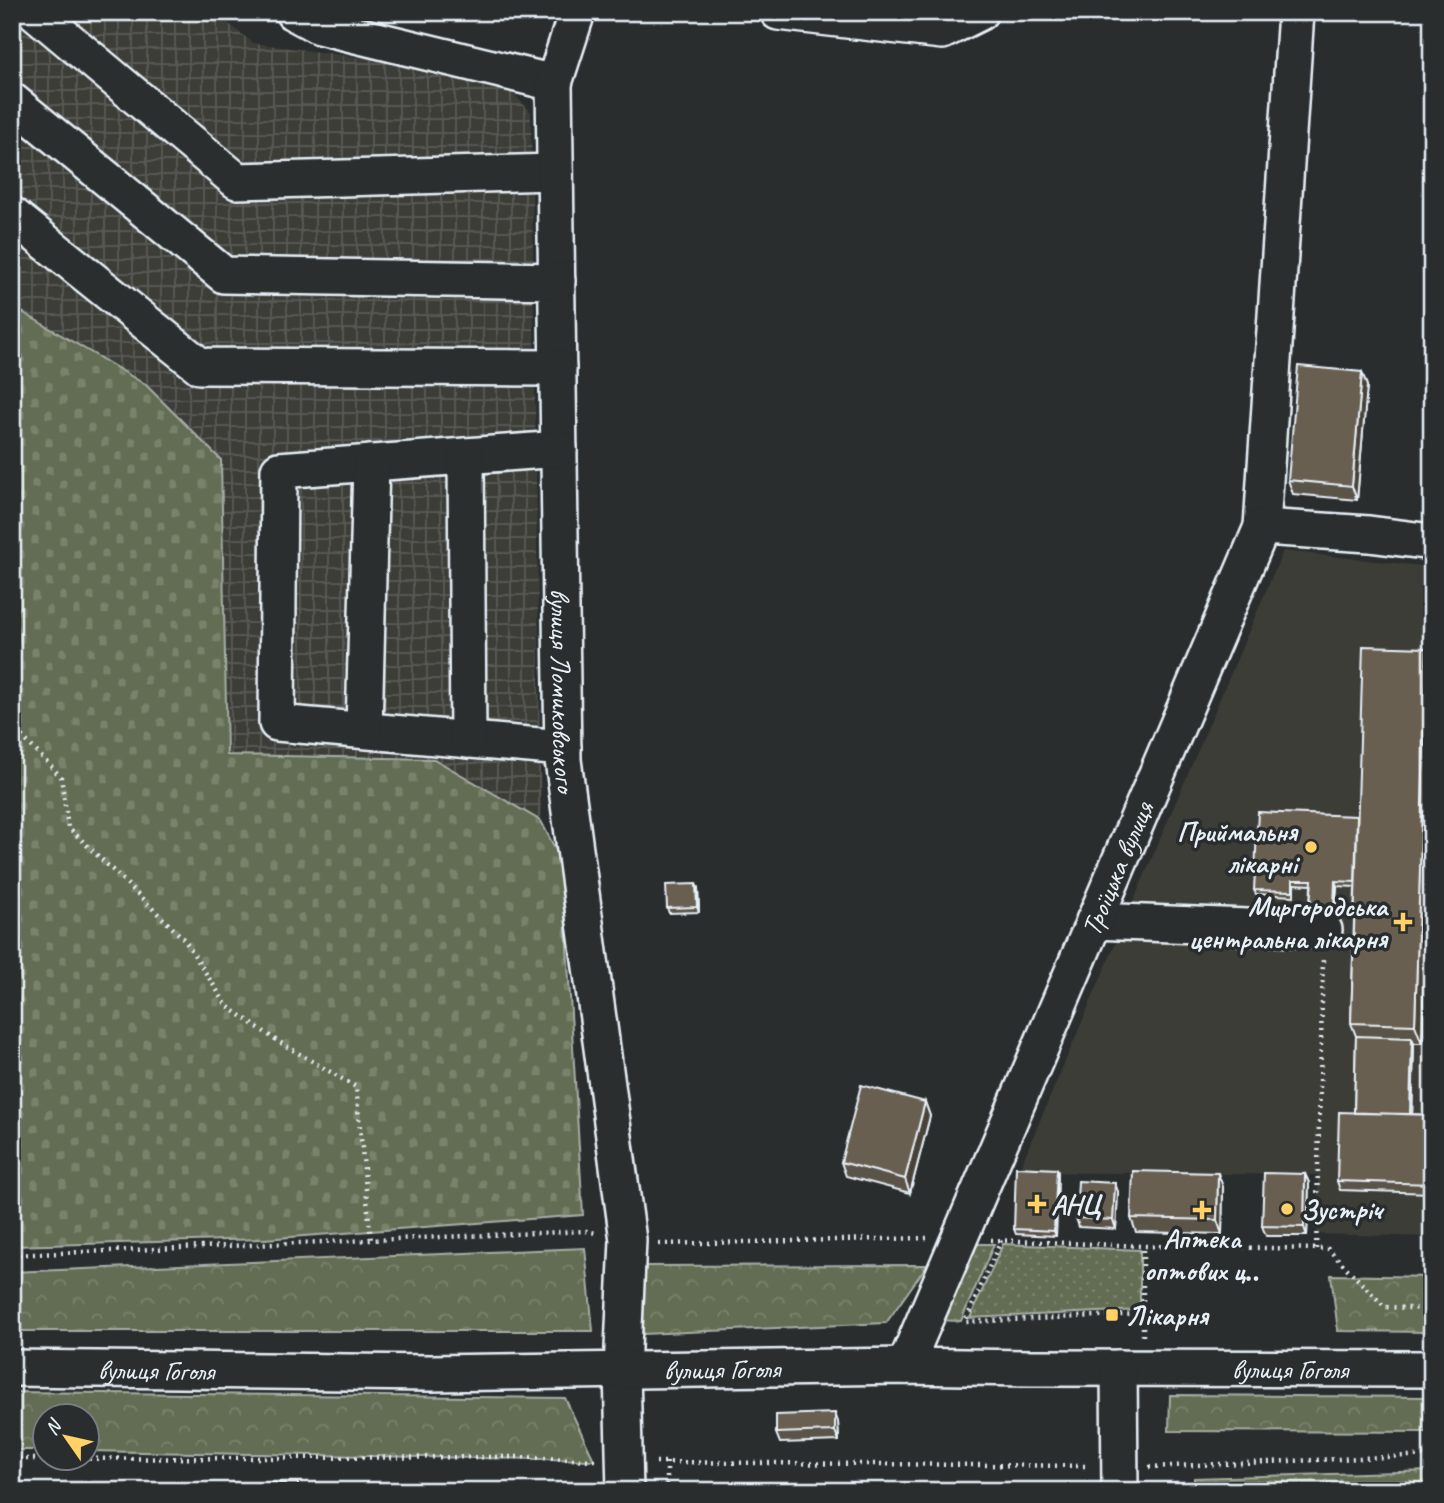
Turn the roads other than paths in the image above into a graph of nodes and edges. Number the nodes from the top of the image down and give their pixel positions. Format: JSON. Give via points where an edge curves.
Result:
{"nodes":[{"id":1,"x":35,"y":12,"type":"edge"},
{"id":2,"x":577,"y":12,"type":"edge"},
{"id":3,"x":778,"y":12,"type":"edge"},
{"id":4,"x":980,"y":12,"type":"edge"},
{"id":5,"x":1296,"y":12,"type":"edge"},
{"id":6,"x":312,"y":17,"type":"edge"},
{"id":7,"x":554,"y":83,"type":"junction"},
{"id":8,"x":12,"y":101,"type":"edge"},
{"id":9,"x":555,"y":172,"type":"junction"},
{"id":10,"x":12,"y":215,"type":"edge"},
{"id":11,"x":556,"y":281,"type":"junction"},
{"id":12,"x":558,"y":369,"type":"junction"},
{"id":13,"x":559,"y":449,"type":"junction"},
{"id":14,"x":466,"y":456,"type":"junction"},
{"id":15,"x":371,"y":463,"type":"junction"},
{"id":16,"x":1262,"y":527,"type":"junction"},
{"id":17,"x":1432,"y":542,"type":"edge"},
{"id":18,"x":364,"y":730,"type":"junction"},
{"id":19,"x":468,"y":740,"type":"junction"},
{"id":20,"x":563,"y":748,"type":"junction"},
{"id":21,"x":1094,"y":921,"type":"junction"},
{"id":22,"x":1324,"y":930,"type":"road end"},
{"id":23,"x":905,"y":1366,"type":"junction"},
{"id":24,"x":12,"y":1368,"type":"edge"},
{"id":25,"x":1119,"y":1368,"type":"junction"},
{"id":26,"x":1432,"y":1369,"type":"edge"},
{"id":27,"x":622,"y":1370,"type":"junction"},
{"id":28,"x":625,"y":1476,"type":"edge"},
{"id":29,"x":1120,"y":1479,"type":"edge"}],
"edges":[{"from":1,"to":9,"type":"street","via":[[237,181]]},
{"from":2,"to":7,"type":"street","name":"вулиця Ломиковського"},
{"from":3,"to":4,"type":"street","via":[[942,31]]},
{"from":5,"to":16,"type":"street","name":"Троїцька вулиця"},
{"from":6,"to":7,"type":"street"},
{"from":7,"to":9,"type":"street","name":"вулиця Ломиковського"},
{"from":8,"to":11,"type":"street","via":[[224,275]]},
{"from":9,"to":11,"type":"street","name":"вулиця Ломиковського"},
{"from":10,"to":12,"type":"street","via":[[200,366]]},
{"from":11,"to":12,"type":"street","name":"вулиця Ломиковського"},
{"from":12,"to":13,"type":"street","name":"вулиця Ломиковського"},
{"from":13,"to":14,"type":"street"},
{"from":13,"to":20,"type":"street","name":"вулиця Ломиковського"},
{"from":14,"to":15,"type":"street"},
{"from":14,"to":19,"type":"street"},
{"from":15,"to":18,"type":"street"},
{"from":15,"to":18,"type":"street","via":[[279,470],[277,723]]},
{"from":16,"to":17,"type":"street"},
{"from":16,"to":21,"type":"street","name":"Троїцька вулиця"},
{"from":18,"to":19,"type":"street"},
{"from":19,"to":20,"type":"street"},
{"from":20,"to":27,"type":"street","name":"вулиця Ломиковського","via":[[628,1240]]},
{"from":21,"to":22,"type":"street"},
{"from":21,"to":23,"type":"street","name":"Троїцька вулиця"},
{"from":23,"to":25,"type":"street","name":"вулиця Гоголя"},
{"from":23,"to":27,"type":"street","name":"вулиця Гоголя"},
{"from":24,"to":27,"type":"street","name":"вулиця Гоголя","via":[[430,1373]]},
{"from":25,"to":26,"type":"street","name":"вулиця Гоголя"},
{"from":25,"to":29,"type":"street"},
{"from":27,"to":28,"type":"street","name":"вулиця Ломиковського"}]}
